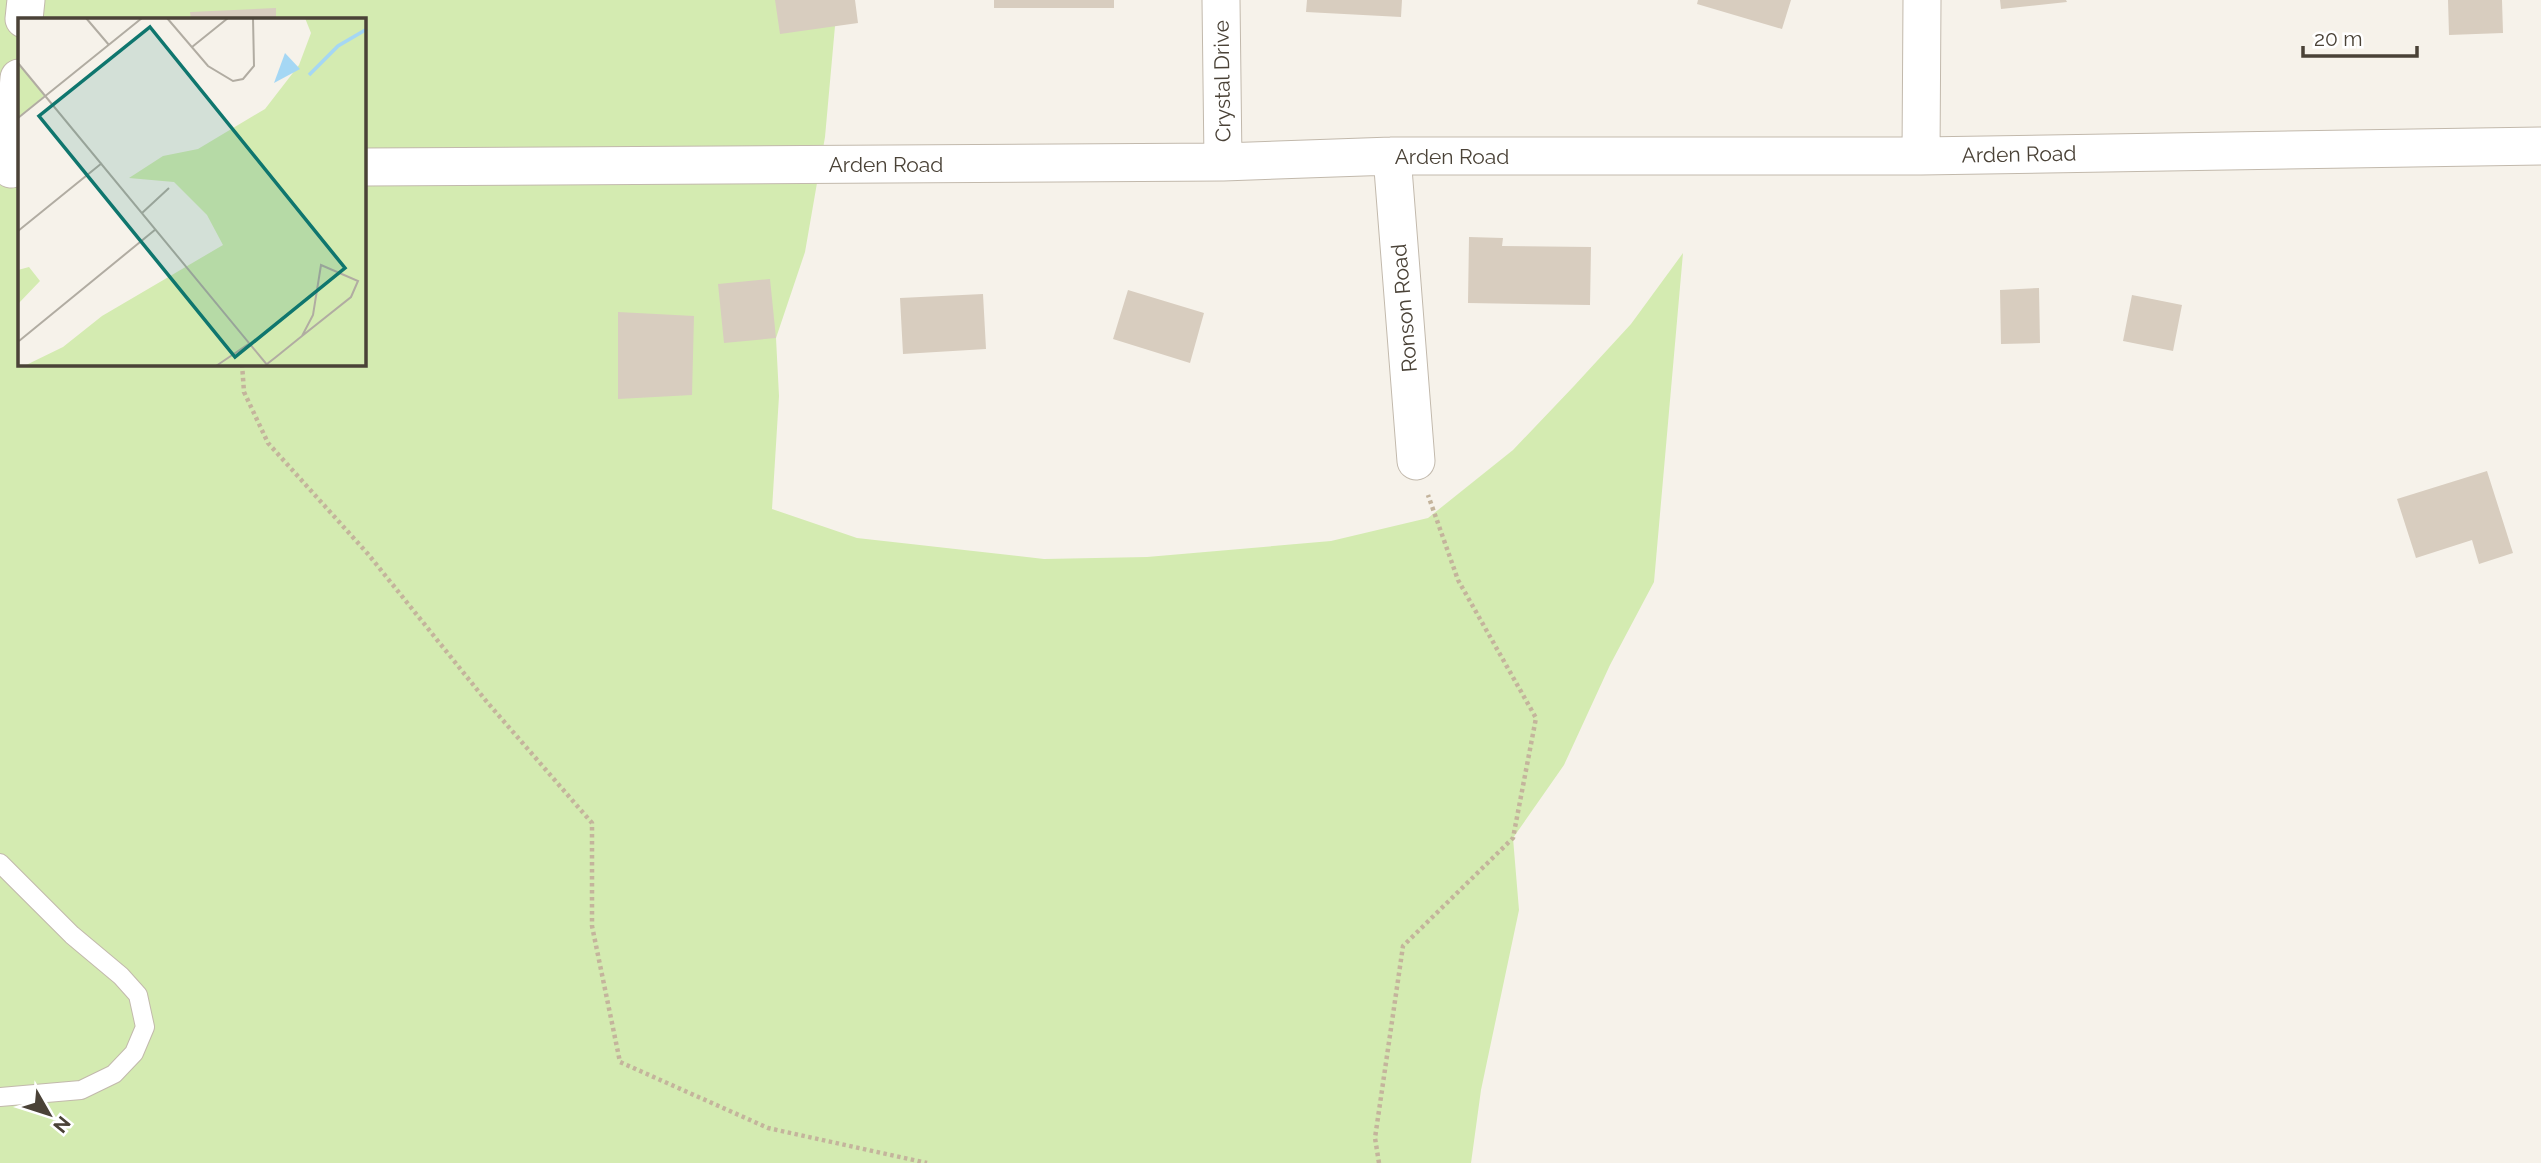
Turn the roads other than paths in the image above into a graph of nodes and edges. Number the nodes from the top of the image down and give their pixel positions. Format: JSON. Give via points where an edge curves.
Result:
{"nodes":[{"id":1,"x":26,"y":0,"type":"edge"},
{"id":2,"x":1221,"y":0,"type":"edge"},
{"id":3,"x":1922,"y":0,"type":"edge"},
{"id":4,"x":24,"y":18,"type":"edge"},
{"id":5,"x":18,"y":88,"type":"edge"},
{"id":6,"x":2541,"y":146,"type":"edge"},
{"id":7,"x":1392,"y":156,"type":"junction"},
{"id":8,"x":1921,"y":156,"type":"junction"},
{"id":9,"x":1223,"y":162,"type":"junction"},
{"id":10,"x":366,"y":167,"type":"edge"},
{"id":11,"x":10,"y":169,"type":"edge"},
{"id":12,"x":1416,"y":461,"type":"road end"},
{"id":13,"x":0,"y":863,"type":"edge"},
{"id":14,"x":0,"y":1097,"type":"edge"}],
"edges":[{"from":1,"to":4,"type":"street"},
{"from":2,"to":9,"type":"street","name":"Crystal Drive"},
{"from":3,"to":8,"type":"street"},
{"from":5,"to":11,"type":"street"},
{"from":6,"to":8,"type":"street","name":"Arden Road"},
{"from":7,"to":8,"type":"street","name":"Arden Road"},
{"from":7,"to":9,"type":"street","name":"Arden Road"},
{"from":7,"to":12,"type":"street","name":"Ronson Road"},
{"from":9,"to":10,"type":"street","name":"Arden Road"},
{"from":13,"to":14,"type":"lane","via":[[138,995],[145,1027],[134,1052],[114,1074],[81,1090]]}]}
